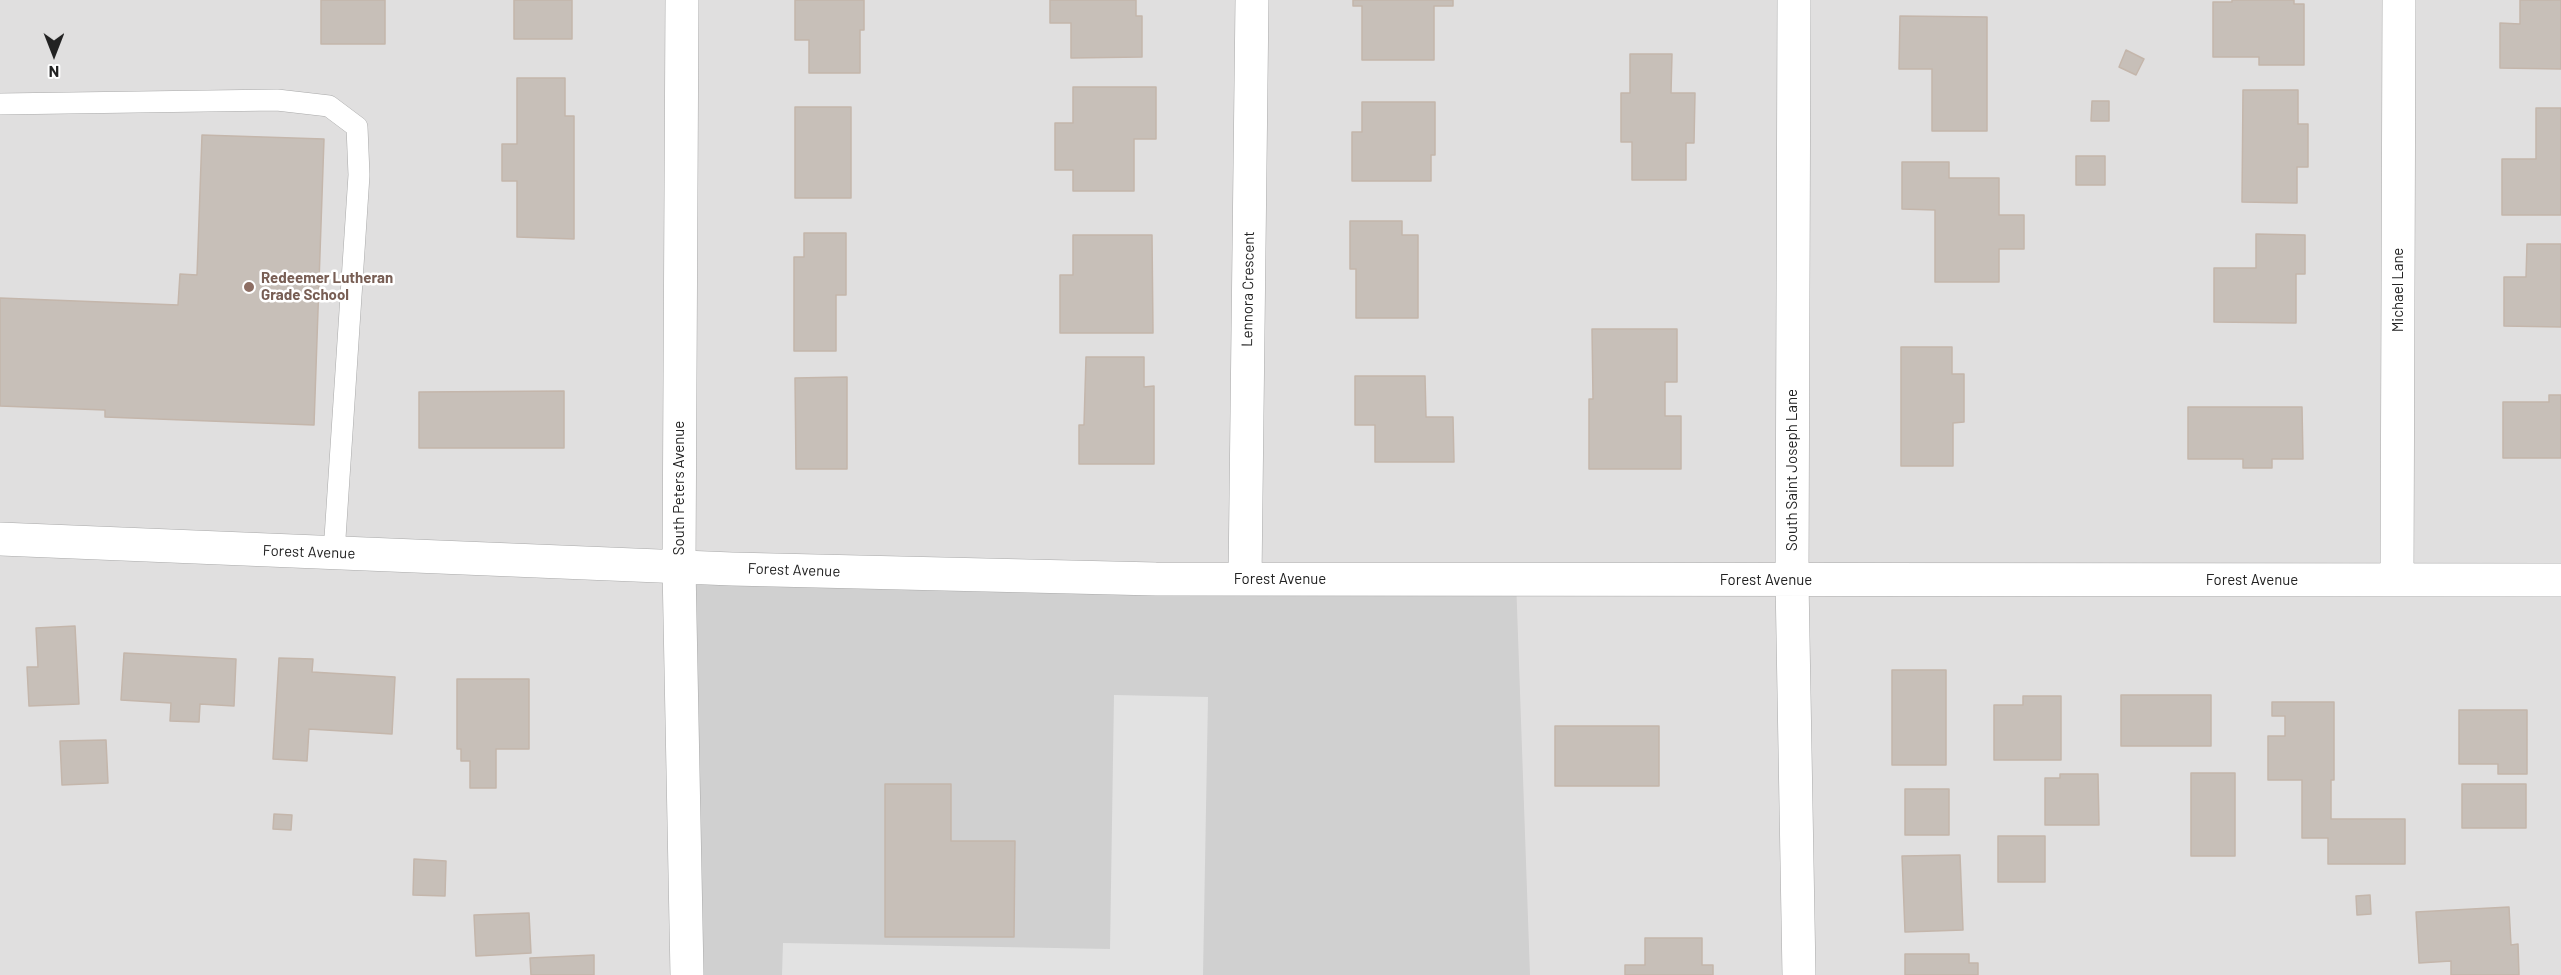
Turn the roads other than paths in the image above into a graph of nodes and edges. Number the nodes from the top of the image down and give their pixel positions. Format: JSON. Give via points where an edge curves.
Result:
{"nodes":[{"id":1,"x":682,"y":0,"type":"edge"},
{"id":2,"x":1252,"y":0,"type":"edge"},
{"id":3,"x":1794,"y":0,"type":"edge"},
{"id":4,"x":2399,"y":0,"type":"edge"},
{"id":5,"x":0,"y":104,"type":"edge"},
{"id":6,"x":0,"y":539,"type":"edge"},
{"id":7,"x":334,"y":553,"type":"junction"},
{"id":8,"x":679,"y":567,"type":"junction"},
{"id":9,"x":1245,"y":579,"type":"junction"},
{"id":10,"x":1792,"y":580,"type":"junction"},
{"id":11,"x":2397,"y":580,"type":"junction"},
{"id":12,"x":2561,"y":580,"type":"edge"},
{"id":13,"x":687,"y":975,"type":"edge"},
{"id":14,"x":1799,"y":975,"type":"edge"}],
"edges":[{"from":1,"to":8,"type":"street","name":"South Peters Avenue"},
{"from":2,"to":9,"type":"street","name":"Lennora Crescent"},
{"from":3,"to":10,"type":"street","name":"South Saint Joseph Lane"},
{"from":4,"to":11,"type":"street","name":"Michael Lane"},
{"from":5,"to":7,"type":"lane","via":[[278,100],[329,106],[357,127],[359,175]]},
{"from":6,"to":7,"type":"street","name":"Forest Avenue"},
{"from":7,"to":8,"type":"street","name":"Forest Avenue"},
{"from":8,"to":9,"type":"street","name":"Forest Avenue"},
{"from":8,"to":13,"type":"street","name":"South Peters Avenue"},
{"from":9,"to":10,"type":"street","name":"Forest Avenue"},
{"from":10,"to":11,"type":"street","name":"Forest Avenue"},
{"from":10,"to":14,"type":"street","name":"South Saint Joseph Lane"},
{"from":11,"to":12,"type":"street","name":"Forest Avenue"}]}
